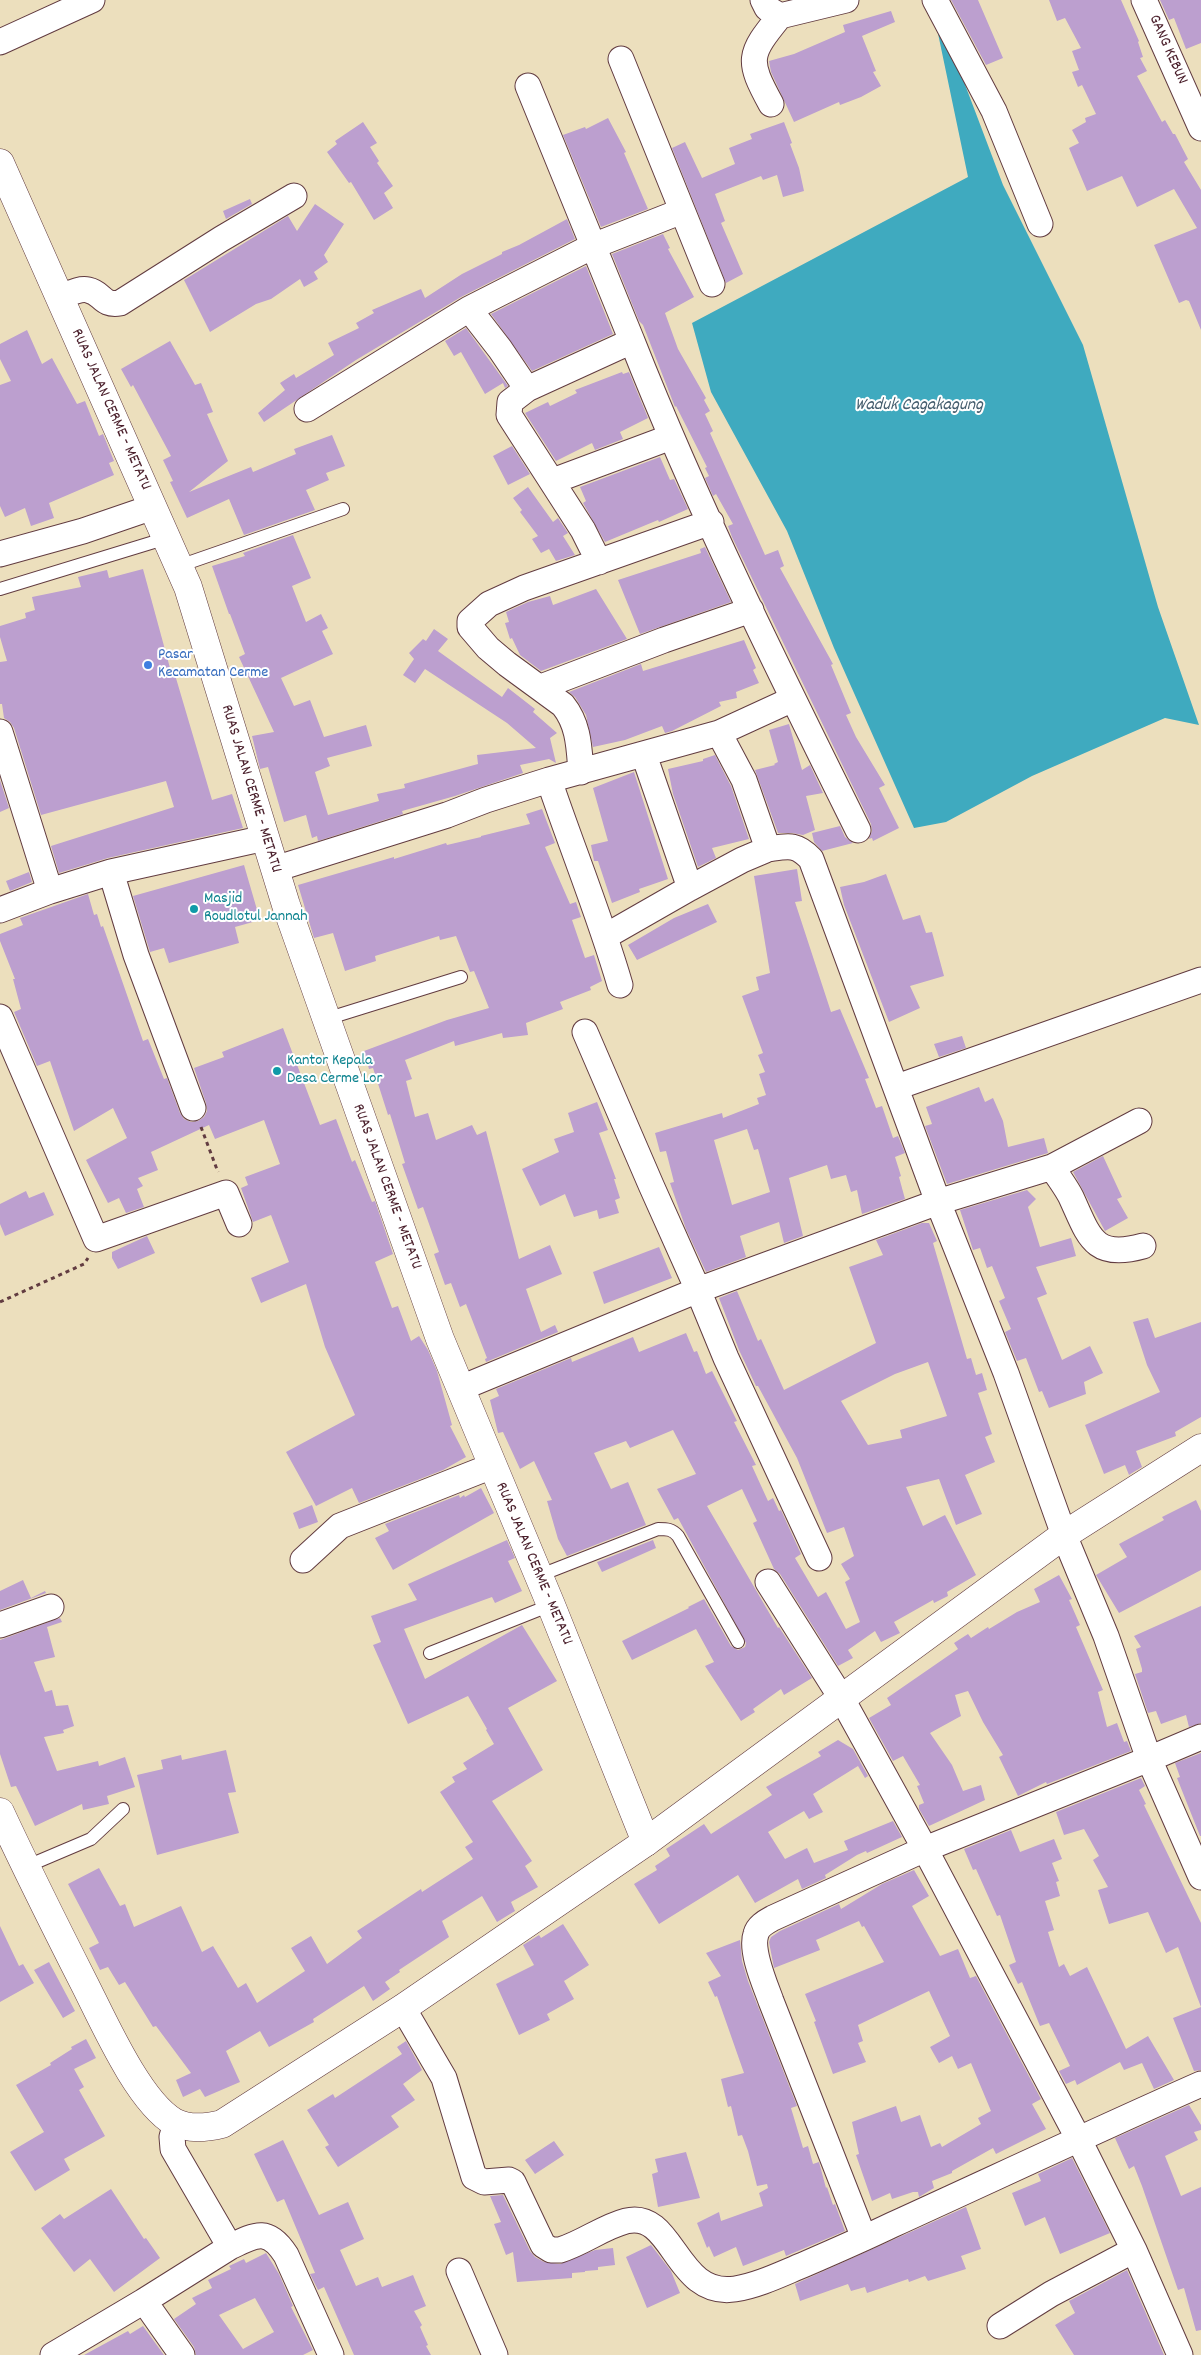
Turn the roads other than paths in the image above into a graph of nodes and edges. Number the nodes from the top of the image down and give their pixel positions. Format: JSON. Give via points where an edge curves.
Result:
{"nodes":[{"id":1,"x":92,"y":0,"type":"edge"},
{"id":2,"x":846,"y":0,"type":"edge"},
{"id":3,"x":936,"y":0,"type":"edge"},
{"id":4,"x":1144,"y":0,"type":"edge"},
{"id":5,"x":772,"y":8,"type":"edge"},
{"id":6,"x":0,"y":42,"type":"edge"},
{"id":7,"x":621,"y":58,"type":"dead end"},
{"id":8,"x":528,"y":86,"type":"dead end"},
{"id":9,"x":771,"y":104,"type":"dead end"},
{"id":10,"x":1201,"y":128,"type":"edge"},
{"id":11,"x":0,"y":163,"type":"edge"},
{"id":12,"x":294,"y":196,"type":"dead end"},
{"id":13,"x":682,"y":211,"type":"junction"},
{"id":14,"x":1040,"y":224,"type":"dead end"},
{"id":15,"x":593,"y":246,"type":"junction"},
{"id":16,"x":712,"y":284,"type":"dead end"},
{"id":17,"x":60,"y":297,"type":"junction"},
{"id":18,"x":469,"y":309,"type":"junction"},
{"id":19,"x":632,"y":341,"type":"junction"},
{"id":20,"x":527,"y":389,"type":"junction"},
{"id":21,"x":307,"y":409,"type":"dead end"},
{"id":22,"x":671,"y":437,"type":"junction"},
{"id":23,"x":553,"y":481,"type":"junction"},
{"id":24,"x":153,"y":506,"type":"junction"},
{"id":25,"x":343,"y":509,"type":"dead end"},
{"id":26,"x":711,"y":522,"type":"junction"},
{"id":27,"x":167,"y":538,"type":"junction"},
{"id":28,"x":0,"y":554,"type":"edge"},
{"id":29,"x":600,"y":562,"type":"junction"},
{"id":30,"x":179,"y":566,"type":"junction"},
{"id":31,"x":0,"y":589,"type":"edge"},
{"id":32,"x":751,"y":610,"type":"junction"},
{"id":33,"x":541,"y":687,"type":"junction"},
{"id":34,"x":793,"y":699,"type":"junction"},
{"id":35,"x":0,"y":732,"type":"edge"},
{"id":36,"x":719,"y":733,"type":"junction"},
{"id":37,"x":644,"y":755,"type":"junction"},
{"id":38,"x":581,"y":772,"type":"junction"},
{"id":39,"x":549,"y":780,"type":"junction"},
{"id":40,"x":858,"y":830,"type":"dead end"},
{"id":41,"x":265,"y":838,"type":"junction"},
{"id":42,"x":768,"y":849,"type":"junction"},
{"id":43,"x":275,"y":869,"type":"junction"},
{"id":44,"x":111,"y":872,"type":"junction"},
{"id":45,"x":690,"y":888,"type":"junction"},
{"id":46,"x":50,"y":891,"type":"junction"},
{"id":47,"x":0,"y":910,"type":"edge"},
{"id":48,"x":606,"y":936,"type":"junction"},
{"id":49,"x":461,"y":976,"type":"dead end"},
{"id":50,"x":1201,"y":980,"type":"edge"},
{"id":51,"x":620,"y":985,"type":"dead end"},
{"id":52,"x":0,"y":1017,"type":"edge"},
{"id":53,"x":326,"y":1019,"type":"junction"},
{"id":54,"x":585,"y":1032,"type":"dead end"},
{"id":55,"x":897,"y":1087,"type":"junction"},
{"id":56,"x":193,"y":1108,"type":"road end"},
{"id":57,"x":1139,"y":1121,"type":"dead end"},
{"id":58,"x":1052,"y":1167,"type":"junction"},
{"id":59,"x":938,"y":1202,"type":"junction"},
{"id":60,"x":239,"y":1224,"type":"dead end"},
{"id":61,"x":1143,"y":1246,"type":"dead end"},
{"id":62,"x":698,"y":1290,"type":"junction"},
{"id":63,"x":461,"y":1388,"type":"junction"},
{"id":64,"x":1201,"y":1448,"type":"edge"},
{"id":65,"x":492,"y":1466,"type":"junction"},
{"id":66,"x":1064,"y":1535,"type":"junction"},
{"id":67,"x":819,"y":1558,"type":"dead end"},
{"id":68,"x":303,"y":1560,"type":"dead end"},
{"id":69,"x":538,"y":1576,"type":"junction"},
{"id":70,"x":768,"y":1582,"type":"dead end"},
{"id":71,"x":551,"y":1605,"type":"junction"},
{"id":72,"x":52,"y":1607,"type":"dead end"},
{"id":73,"x":0,"y":1625,"type":"edge"},
{"id":74,"x":738,"y":1642,"type":"dead end"},
{"id":75,"x":430,"y":1654,"type":"dead end"},
{"id":76,"x":842,"y":1699,"type":"junction"},
{"id":77,"x":1201,"y":1737,"type":"edge"},
{"id":78,"x":1149,"y":1758,"type":"junction"},
{"id":79,"x":123,"y":1809,"type":"dead end"},
{"id":80,"x":0,"y":1812,"type":"edge"},
{"id":81,"x":646,"y":1842,"type":"junction"},
{"id":82,"x":925,"y":1849,"type":"junction"},
{"id":83,"x":25,"y":1867,"type":"junction"},
{"id":84,"x":1201,"y":1877,"type":"edge"},
{"id":85,"x":403,"y":2008,"type":"junction"},
{"id":86,"x":1201,"y":2084,"type":"edge"},
{"id":87,"x":176,"y":2123,"type":"junction"},
{"id":88,"x":1078,"y":2138,"type":"junction"},
{"id":89,"x":864,"y":2238,"type":"junction"},
{"id":90,"x":230,"y":2247,"type":"junction"},
{"id":91,"x":1134,"y":2250,"type":"junction"},
{"id":92,"x":459,"y":2271,"type":"dead end"},
{"id":93,"x":144,"y":2301,"type":"junction"},
{"id":94,"x":1000,"y":2326,"type":"dead end"},
{"id":95,"x":54,"y":2355,"type":"edge"},
{"id":96,"x":182,"y":2355,"type":"edge"},
{"id":97,"x":332,"y":2355,"type":"edge"},
{"id":98,"x":495,"y":2355,"type":"edge"},
{"id":99,"x":1180,"y":2355,"type":"edge"}],
"edges":[{"from":1,"to":6,"type":"street"},
{"from":2,"to":5,"type":"street","via":[[796,14]]},
{"from":3,"to":14,"type":"street","via":[[994,111]]},
{"from":4,"to":10,"type":"street","name":"GANG KEBUN"},
{"from":5,"to":9,"type":"street","via":[[753,64]]},
{"from":7,"to":13,"type":"street"},
{"from":8,"to":15,"type":"street"},
{"from":11,"to":17,"type":"main road","name":"RUAS JALAN CERME - METATU"},
{"from":12,"to":17,"type":"street","via":[[120,303],[105,302],[89,290]]},
{"from":13,"to":15,"type":"street"},
{"from":13,"to":16,"type":"street"},
{"from":15,"to":18,"type":"street"},
{"from":15,"to":19,"type":"street"},
{"from":17,"to":24,"type":"main road","name":"RUAS JALAN CERME - METATU"},
{"from":18,"to":20,"type":"street"},
{"from":18,"to":21,"type":"street"},
{"from":19,"to":20,"type":"street"},
{"from":19,"to":22,"type":"street"},
{"from":20,"to":23,"type":"street","via":[[510,402],[509,414]]},
{"from":22,"to":23,"type":"street"},
{"from":22,"to":26,"type":"street"},
{"from":23,"to":29,"type":"street"},
{"from":24,"to":27,"type":"main road","name":"RUAS JALAN CERME - METATU"},
{"from":24,"to":28,"type":"street","via":[[83,531]]},
{"from":25,"to":30,"type":"lane"},
{"from":26,"to":29,"type":"street"},
{"from":26,"to":32,"type":"street"},
{"from":27,"to":30,"type":"main road","name":"RUAS JALAN CERME - METATU"},
{"from":27,"to":31,"type":"lane"},
{"from":29,"to":33,"type":"street","via":[[515,592],[489,604],[470,621],[470,627],[488,648]]},
{"from":30,"to":41,"type":"main road","name":"RUAS JALAN CERME - METATU"},
{"from":32,"to":33,"type":"street"},
{"from":32,"to":34,"type":"street"},
{"from":33,"to":38,"type":"street","via":[[563,705],[574,721]]},
{"from":34,"to":36,"type":"street"},
{"from":34,"to":40,"type":"street"},
{"from":35,"to":46,"type":"street"},
{"from":36,"to":37,"type":"street"},
{"from":36,"to":42,"type":"street","via":[[744,780]]},
{"from":37,"to":38,"type":"street"},
{"from":37,"to":45,"type":"street"},
{"from":38,"to":39,"type":"street"},
{"from":39,"to":43,"type":"street"},
{"from":39,"to":48,"type":"street"},
{"from":41,"to":43,"type":"main road","name":"RUAS JALAN CERME - METATU"},
{"from":41,"to":44,"type":"street"},
{"from":42,"to":45,"type":"street"},
{"from":42,"to":55,"type":"street","via":[[801,848],[811,859]]},
{"from":43,"to":53,"type":"main road","name":"RUAS JALAN CERME - METATU"},
{"from":44,"to":46,"type":"street"},
{"from":44,"to":56,"type":"street","via":[[136,955]]},
{"from":45,"to":48,"type":"street"},
{"from":46,"to":47,"type":"street"},
{"from":48,"to":51,"type":"street"},
{"from":49,"to":53,"type":"lane"},
{"from":50,"to":55,"type":"street"},
{"from":52,"to":60,"type":"street","via":[[96,1239],[226,1193]]},
{"from":53,"to":63,"type":"main road","name":"RUAS JALAN CERME - METATU","via":[[440,1339]]},
{"from":54,"to":62,"type":"street"},
{"from":55,"to":59,"type":"street"},
{"from":57,"to":58,"type":"street"},
{"from":58,"to":59,"type":"street"},
{"from":58,"to":61,"type":"street","via":[[1087,1233],[1097,1244],[1123,1251]]},
{"from":59,"to":62,"type":"street"},
{"from":59,"to":66,"type":"street","via":[[1006,1373]]},
{"from":62,"to":63,"type":"street"},
{"from":62,"to":67,"type":"street"},
{"from":63,"to":65,"type":"main road","name":"RUAS JALAN CERME - METATU"},
{"from":64,"to":66,"type":"main road"},
{"from":65,"to":68,"type":"street","via":[[340,1526]]},
{"from":65,"to":69,"type":"main road","name":"RUAS JALAN CERME - METATU"},
{"from":66,"to":76,"type":"main road"},
{"from":66,"to":78,"type":"street","via":[[1106,1636]]},
{"from":69,"to":71,"type":"main road","name":"RUAS JALAN CERME - METATU"},
{"from":69,"to":74,"type":"lane","via":[[658,1529],[668,1529],[678,1536]]},
{"from":70,"to":76,"type":"street"},
{"from":71,"to":75,"type":"lane"},
{"from":71,"to":81,"type":"main road","name":"RUAS JALAN CERME - METATU"},
{"from":72,"to":73,"type":"street"},
{"from":76,"to":81,"type":"main road"},
{"from":76,"to":82,"type":"street"},
{"from":77,"to":78,"type":"street"},
{"from":78,"to":82,"type":"street"},
{"from":78,"to":84,"type":"street"},
{"from":79,"to":83,"type":"lane","via":[[91,1839]]},
{"from":80,"to":83,"type":"main road"},
{"from":81,"to":85,"type":"main road"},
{"from":82,"to":88,"type":"street"},
{"from":82,"to":89,"type":"street","via":[[773,1918],[762,1925],[754,1940],[758,1965]]},
{"from":83,"to":87,"type":"main road","via":[[124,2062],[154,2103]]},
{"from":85,"to":87,"type":"main road","via":[[222,2124],[202,2129]]},
{"from":85,"to":89,"type":"street","via":[[444,2078],[474,2177],[484,2182],[513,2182],[539,2238],[551,2250],[568,2247],[626,2221],[643,2221],[659,2231],[693,2276],[706,2286],[719,2290],[761,2282]]},
{"from":86,"to":88,"type":"street"},
{"from":87,"to":90,"type":"street","via":[[173,2149]]},
{"from":88,"to":89,"type":"street"},
{"from":88,"to":91,"type":"street"},
{"from":90,"to":93,"type":"street"},
{"from":90,"to":97,"type":"street","via":[[260,2235],[277,2242]]},
{"from":91,"to":94,"type":"street","via":[[1051,2294]]},
{"from":91,"to":99,"type":"street"},
{"from":92,"to":98,"type":"street"},
{"from":93,"to":95,"type":"street"},
{"from":93,"to":96,"type":"street"}]}
